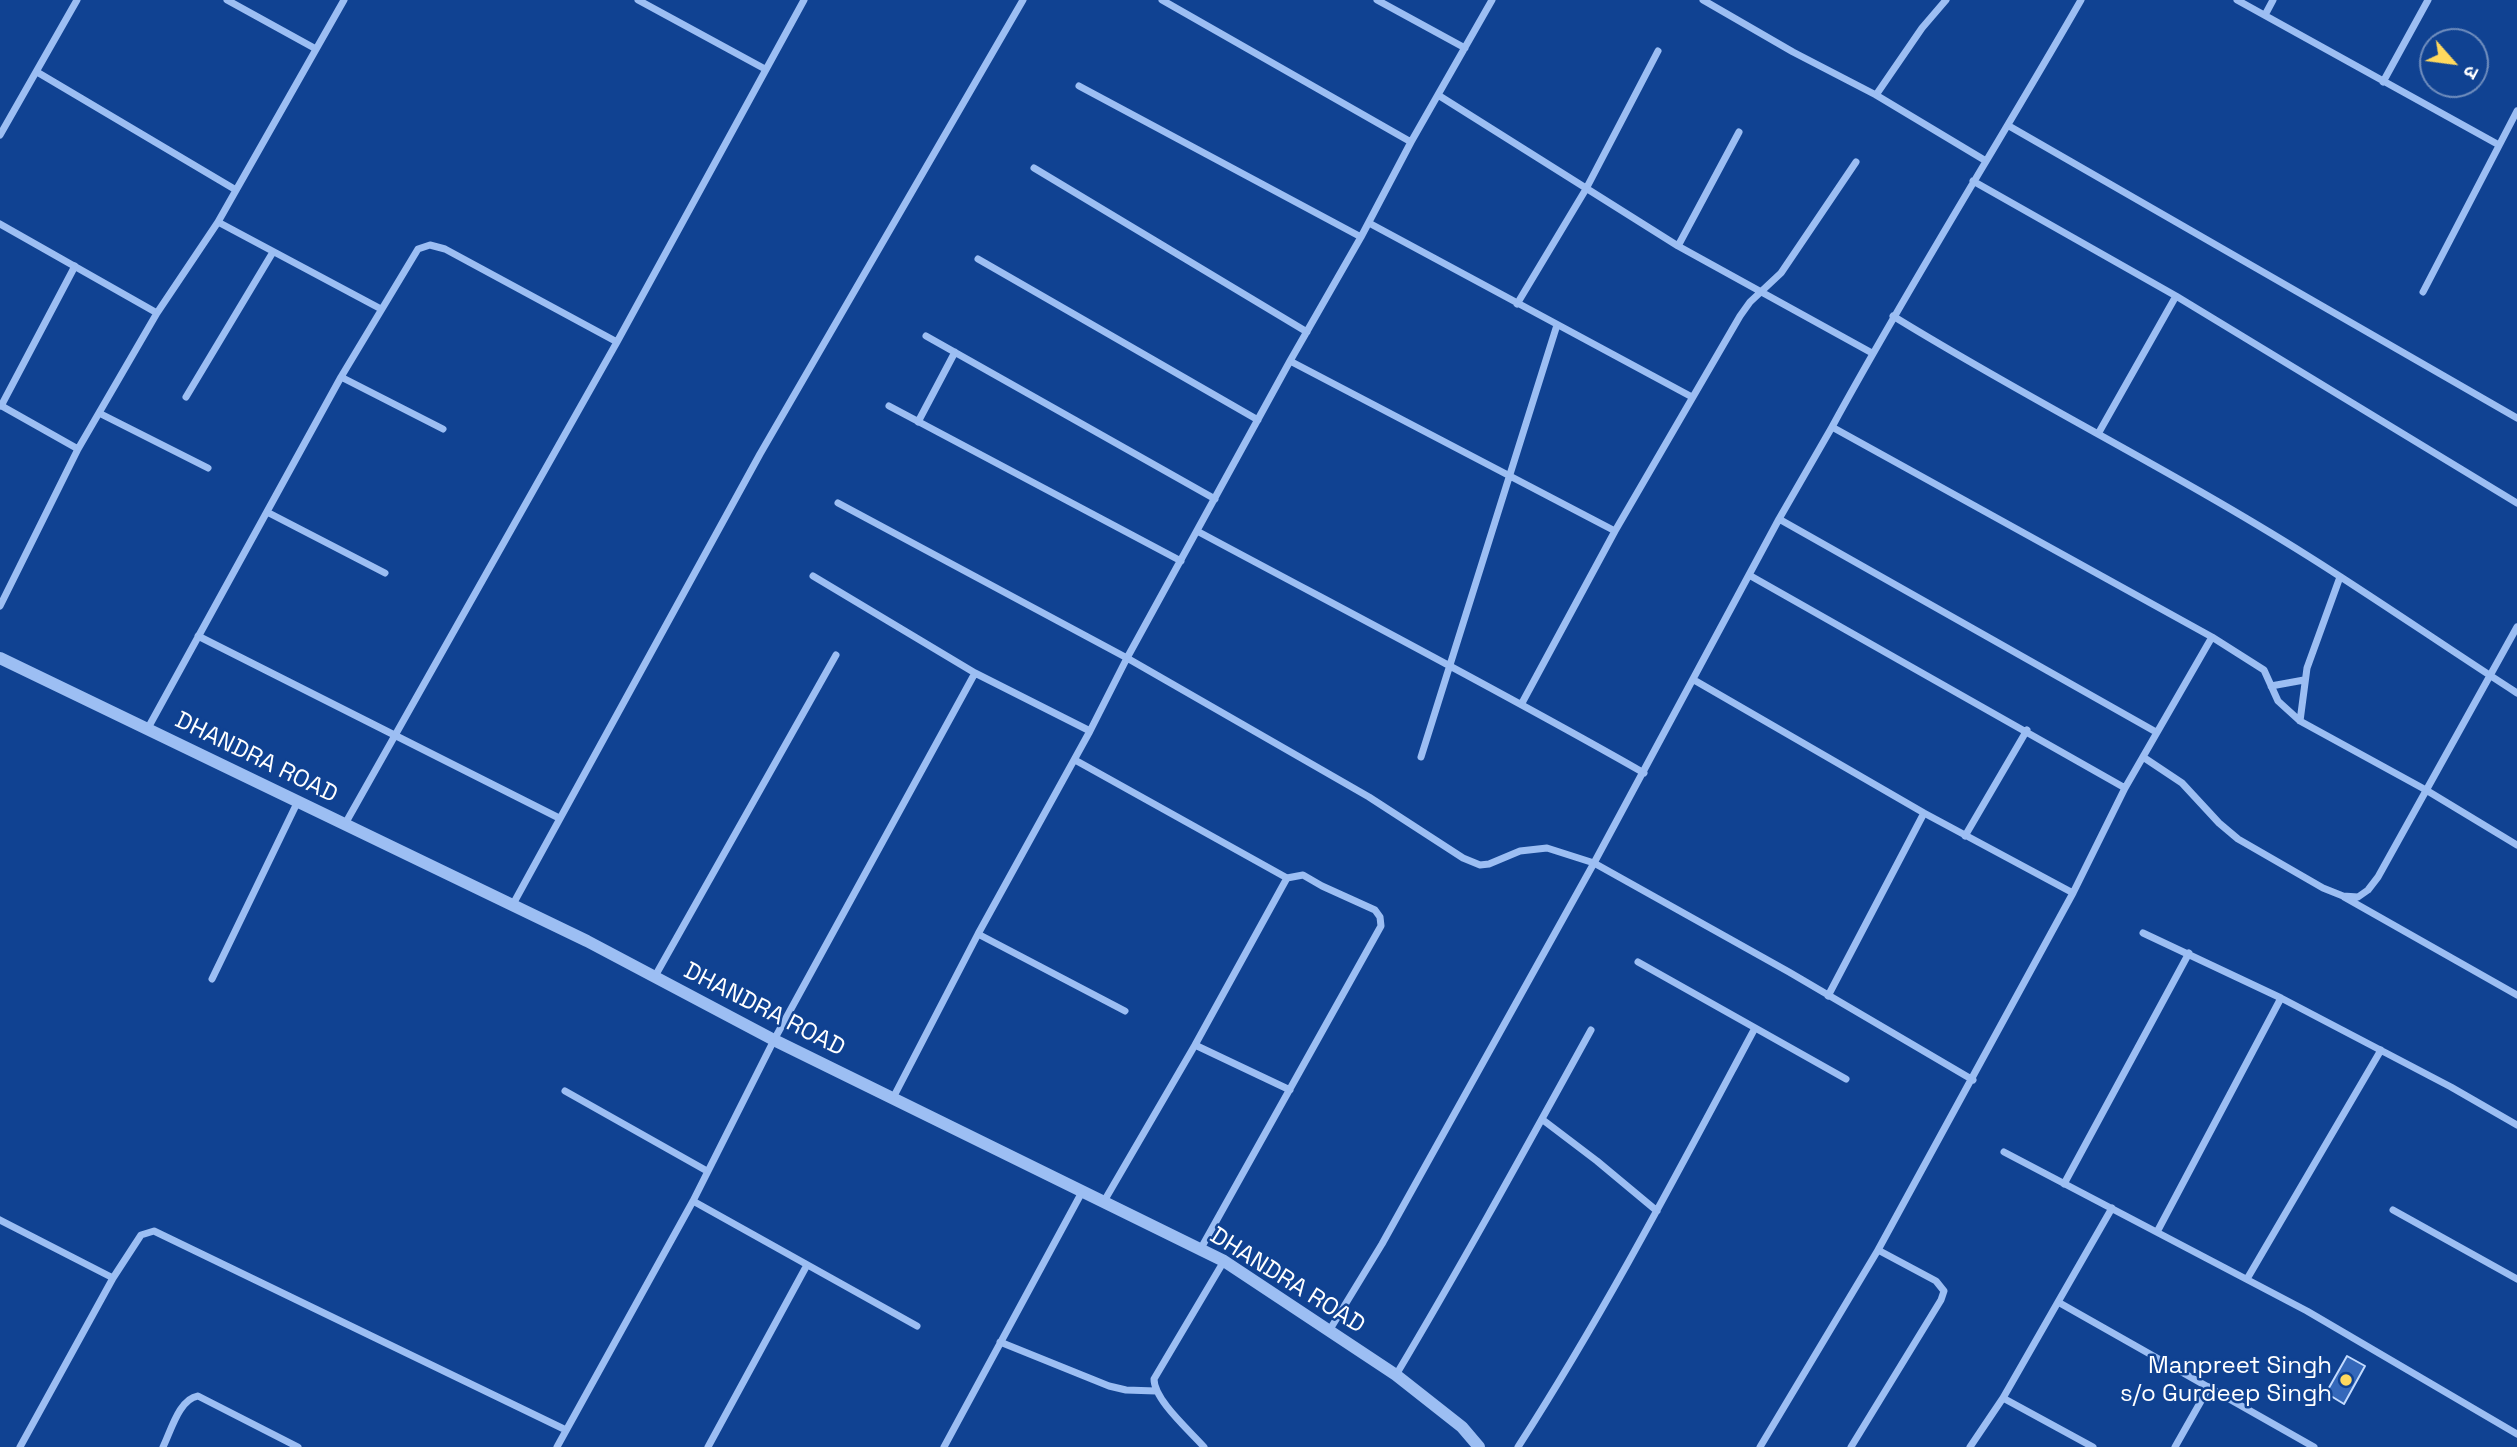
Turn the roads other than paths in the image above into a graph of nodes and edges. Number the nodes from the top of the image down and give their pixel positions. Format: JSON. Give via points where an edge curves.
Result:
{"nodes":[{"id":1,"x":77,"y":0,"type":"edge"},
{"id":2,"x":227,"y":0,"type":"edge"},
{"id":3,"x":344,"y":0,"type":"edge"},
{"id":4,"x":804,"y":0,"type":"edge"},
{"id":5,"x":1023,"y":0,"type":"edge"},
{"id":6,"x":1162,"y":0,"type":"edge"},
{"id":7,"x":1377,"y":0,"type":"edge"},
{"id":8,"x":1492,"y":0,"type":"edge"},
{"id":9,"x":1703,"y":0,"type":"edge"},
{"id":10,"x":1946,"y":0,"type":"edge"},
{"id":11,"x":2081,"y":0,"type":"edge"},
{"id":12,"x":2237,"y":0,"type":"edge"},
{"id":13,"x":2273,"y":0,"type":"edge"},
{"id":14,"x":2428,"y":0,"type":"edge"},
{"id":15,"x":642,"y":1,"type":"edge"},
{"id":16,"x":2265,"y":15,"type":"junction"},
{"id":17,"x":1465,"y":48,"type":"junction"},
{"id":18,"x":316,"y":49,"type":"junction"},
{"id":19,"x":1658,"y":51,"type":"dead end"},
{"id":20,"x":765,"y":69,"type":"junction"},
{"id":21,"x":37,"y":72,"type":"junction"},
{"id":22,"x":2384,"y":82,"type":"junction"},
{"id":23,"x":1079,"y":86,"type":"dead end"},
{"id":24,"x":1438,"y":95,"type":"junction"},
{"id":25,"x":1876,"y":95,"type":"junction"},
{"id":26,"x":2517,"y":111,"type":"edge"},
{"id":27,"x":2009,"y":126,"type":"junction"},
{"id":28,"x":1739,"y":132,"type":"dead end"},
{"id":29,"x":0,"y":135,"type":"edge"},
{"id":30,"x":1411,"y":142,"type":"junction"},
{"id":31,"x":2499,"y":145,"type":"junction"},
{"id":32,"x":1986,"y":161,"type":"junction"},
{"id":33,"x":1856,"y":162,"type":"dead end"},
{"id":34,"x":1034,"y":168,"type":"dead end"},
{"id":35,"x":1973,"y":181,"type":"junction"},
{"id":36,"x":1586,"y":189,"type":"junction"},
{"id":37,"x":236,"y":190,"type":"junction"},
{"id":38,"x":218,"y":222,"type":"junction"},
{"id":39,"x":1369,"y":223,"type":"junction"},
{"id":40,"x":0,"y":224,"type":"edge"},
{"id":41,"x":1361,"y":237,"type":"junction"},
{"id":42,"x":1678,"y":246,"type":"junction"},
{"id":43,"x":273,"y":252,"type":"junction"},
{"id":44,"x":978,"y":259,"type":"dead end"},
{"id":45,"x":75,"y":266,"type":"junction"},
{"id":46,"x":2423,"y":292,"type":"dead end"},
{"id":47,"x":1759,"y":293,"type":"junction"},
{"id":48,"x":2176,"y":296,"type":"junction"},
{"id":49,"x":1517,"y":304,"type":"junction"},
{"id":50,"x":381,"y":309,"type":"junction"},
{"id":51,"x":157,"y":313,"type":"junction"},
{"id":52,"x":1894,"y":316,"type":"junction"},
{"id":53,"x":1557,"y":325,"type":"junction"},
{"id":54,"x":1307,"y":332,"type":"junction"},
{"id":55,"x":926,"y":336,"type":"dead end"},
{"id":56,"x":617,"y":342,"type":"junction"},
{"id":57,"x":955,"y":352,"type":"junction"},
{"id":58,"x":1872,"y":352,"type":"junction"},
{"id":59,"x":1290,"y":361,"type":"junction"},
{"id":60,"x":341,"y":377,"type":"junction"},
{"id":61,"x":186,"y":397,"type":"dead end"},
{"id":62,"x":1692,"y":397,"type":"junction"},
{"id":63,"x":1,"y":406,"type":"edge"},
{"id":64,"x":888,"y":406,"type":"dead end"},
{"id":65,"x":99,"y":413,"type":"junction"},
{"id":66,"x":2517,"y":418,"type":"edge"},
{"id":67,"x":1258,"y":420,"type":"junction"},
{"id":68,"x":918,"y":422,"type":"junction"},
{"id":69,"x":1832,"y":427,"type":"junction"},
{"id":70,"x":443,"y":429,"type":"dead end"},
{"id":71,"x":2098,"y":434,"type":"junction"},
{"id":72,"x":78,"y":449,"type":"junction"},
{"id":73,"x":208,"y":468,"type":"dead end"},
{"id":74,"x":1510,"y":478,"type":"junction"},
{"id":75,"x":1215,"y":499,"type":"junction"},
{"id":76,"x":838,"y":503,"type":"dead end"},
{"id":77,"x":2517,"y":503,"type":"edge"},
{"id":78,"x":267,"y":512,"type":"junction"},
{"id":79,"x":1779,"y":519,"type":"junction"},
{"id":80,"x":1197,"y":531,"type":"junction"},
{"id":81,"x":1615,"y":531,"type":"junction"},
{"id":82,"x":1181,"y":561,"type":"junction"},
{"id":83,"x":385,"y":573,"type":"dead end"},
{"id":84,"x":1749,"y":575,"type":"junction"},
{"id":85,"x":813,"y":576,"type":"dead end"},
{"id":86,"x":2340,"y":577,"type":"junction"},
{"id":87,"x":0,"y":606,"type":"edge"},
{"id":88,"x":2517,"y":627,"type":"edge"},
{"id":89,"x":198,"y":636,"type":"junction"},
{"id":90,"x":2211,"y":637,"type":"junction"},
{"id":91,"x":836,"y":655,"type":"dead end"},
{"id":92,"x":0,"y":658,"type":"edge"},
{"id":93,"x":1128,"y":658,"type":"junction"},
{"id":94,"x":1450,"y":668,"type":"junction"},
{"id":95,"x":975,"y":673,"type":"junction"},
{"id":96,"x":2490,"y":676,"type":"junction"},
{"id":97,"x":1694,"y":680,"type":"junction"},
{"id":98,"x":2304,"y":680,"type":"junction"},
{"id":99,"x":2271,"y":686,"type":"junction"},
{"id":100,"x":2517,"y":693,"type":"edge"},
{"id":101,"x":1522,"y":704,"type":"junction"},
{"id":102,"x":2300,"y":721,"type":"junction"},
{"id":103,"x":148,"y":728,"type":"junction"},
{"id":104,"x":2027,"y":730,"type":"junction"},
{"id":105,"x":1090,"y":731,"type":"junction"},
{"id":106,"x":2156,"y":732,"type":"junction"},
{"id":107,"x":394,"y":734,"type":"junction"},
{"id":108,"x":1422,"y":757,"type":"dead end"},
{"id":109,"x":2143,"y":757,"type":"junction"},
{"id":110,"x":1074,"y":760,"type":"junction"},
{"id":111,"x":1644,"y":773,"type":"junction"},
{"id":112,"x":2125,"y":788,"type":"junction"},
{"id":113,"x":2426,"y":790,"type":"junction"},
{"id":114,"x":298,"y":801,"type":"junction"},
{"id":115,"x":1924,"y":813,"type":"junction"},
{"id":116,"x":559,"y":818,"type":"junction"},
{"id":117,"x":345,"y":824,"type":"junction"},
{"id":118,"x":1965,"y":836,"type":"junction"},
{"id":119,"x":2517,"y":845,"type":"edge"},
{"id":120,"x":1594,"y":863,"type":"junction"},
{"id":121,"x":1287,"y":878,"type":"junction"},
{"id":122,"x":2073,"y":893,"type":"junction"},
{"id":123,"x":2343,"y":896,"type":"junction"},
{"id":124,"x":512,"y":906,"type":"junction"},
{"id":125,"x":2143,"y":933,"type":"dead end"},
{"id":126,"x":978,"y":934,"type":"junction"},
{"id":127,"x":2189,"y":953,"type":"junction"},
{"id":128,"x":1638,"y":962,"type":"dead end"},
{"id":129,"x":654,"y":978,"type":"junction"},
{"id":130,"x":212,"y":979,"type":"dead end"},
{"id":131,"x":2517,"y":995,"type":"edge"},
{"id":132,"x":1828,"y":996,"type":"junction"},
{"id":133,"x":2281,"y":998,"type":"junction"},
{"id":134,"x":1125,"y":1011,"type":"dead end"},
{"id":135,"x":1755,"y":1028,"type":"junction"},
{"id":136,"x":1591,"y":1030,"type":"dead end"},
{"id":137,"x":774,"y":1040,"type":"junction"},
{"id":138,"x":1195,"y":1045,"type":"junction"},
{"id":139,"x":2381,"y":1050,"type":"junction"},
{"id":140,"x":1846,"y":1079,"type":"dead end"},
{"id":141,"x":1973,"y":1080,"type":"junction"},
{"id":142,"x":1290,"y":1090,"type":"junction"},
{"id":143,"x":565,"y":1091,"type":"dead end"},
{"id":144,"x":892,"y":1098,"type":"junction"},
{"id":145,"x":1543,"y":1120,"type":"junction"},
{"id":146,"x":2517,"y":1125,"type":"edge"},
{"id":147,"x":2004,"y":1152,"type":"dead end"},
{"id":148,"x":707,"y":1171,"type":"junction"},
{"id":149,"x":2064,"y":1184,"type":"junction"},
{"id":150,"x":1082,"y":1192,"type":"junction"},
{"id":151,"x":693,"y":1201,"type":"junction"},
{"id":152,"x":1103,"y":1203,"type":"junction"},
{"id":153,"x":2112,"y":1208,"type":"junction"},
{"id":154,"x":2393,"y":1210,"type":"dead end"},
{"id":155,"x":1657,"y":1211,"type":"junction"},
{"id":156,"x":0,"y":1220,"type":"edge"},
{"id":157,"x":2157,"y":1232,"type":"junction"},
{"id":158,"x":1200,"y":1250,"type":"junction"},
{"id":159,"x":1878,"y":1250,"type":"junction"},
{"id":160,"x":1224,"y":1261,"type":"junction"},
{"id":161,"x":807,"y":1265,"type":"junction"},
{"id":162,"x":113,"y":1278,"type":"junction"},
{"id":163,"x":2247,"y":1279,"type":"junction"},
{"id":164,"x":2517,"y":1279,"type":"edge"},
{"id":165,"x":2058,"y":1302,"type":"junction"},
{"id":166,"x":917,"y":1326,"type":"dead end"},
{"id":167,"x":1329,"y":1331,"type":"junction"},
{"id":168,"x":1000,"y":1342,"type":"junction"},
{"id":169,"x":1396,"y":1375,"type":"junction"},
{"id":170,"x":2208,"y":1387,"type":"junction"},
{"id":171,"x":1156,"y":1391,"type":"junction"},
{"id":172,"x":2003,"y":1398,"type":"junction"},
{"id":173,"x":566,"y":1430,"type":"junction"},
{"id":174,"x":2517,"y":1434,"type":"edge"},
{"id":175,"x":20,"y":1447,"type":"edge"},
{"id":176,"x":163,"y":1447,"type":"edge"},
{"id":177,"x":298,"y":1447,"type":"edge"},
{"id":178,"x":557,"y":1447,"type":"edge"},
{"id":179,"x":708,"y":1447,"type":"edge"},
{"id":180,"x":944,"y":1447,"type":"edge"},
{"id":181,"x":1204,"y":1447,"type":"edge"},
{"id":182,"x":1479,"y":1447,"type":"edge"},
{"id":183,"x":1518,"y":1447,"type":"edge"},
{"id":184,"x":1760,"y":1447,"type":"edge"},
{"id":185,"x":1851,"y":1447,"type":"edge"},
{"id":186,"x":1970,"y":1447,"type":"edge"},
{"id":187,"x":2094,"y":1447,"type":"edge"},
{"id":188,"x":2175,"y":1447,"type":"edge"},
{"id":189,"x":2314,"y":1447,"type":"edge"}],
"edges":[{"from":1,"to":21,"type":"street"},
{"from":2,"to":18,"type":"street"},
{"from":3,"to":18,"type":"street"},
{"from":4,"to":20,"type":"street"},
{"from":5,"to":116,"type":"street","via":[[760,454]]},
{"from":6,"to":30,"type":"street"},
{"from":7,"to":17,"type":"street"},
{"from":8,"to":17,"type":"street"},
{"from":9,"to":25,"type":"street"},
{"from":10,"to":25,"type":"street"},
{"from":11,"to":27,"type":"street"},
{"from":12,"to":16,"type":"street"},
{"from":13,"to":16,"type":"street"},
{"from":14,"to":22,"type":"street"},
{"from":15,"to":20,"type":"street"},
{"from":16,"to":22,"type":"street"},
{"from":17,"to":24,"type":"street"},
{"from":18,"to":37,"type":"street"},
{"from":19,"to":36,"type":"street"},
{"from":20,"to":56,"type":"street"},
{"from":21,"to":29,"type":"street"},
{"from":21,"to":37,"type":"street"},
{"from":22,"to":31,"type":"street"},
{"from":23,"to":41,"type":"street"},
{"from":24,"to":30,"type":"street"},
{"from":24,"to":36,"type":"street"},
{"from":25,"to":32,"type":"street"},
{"from":26,"to":31,"type":"street"},
{"from":27,"to":32,"type":"street"},
{"from":27,"to":66,"type":"street"},
{"from":28,"to":42,"type":"street"},
{"from":30,"to":39,"type":"street"},
{"from":31,"to":46,"type":"street"},
{"from":32,"to":35,"type":"street"},
{"from":33,"to":47,"type":"street","via":[[1781,273]]},
{"from":34,"to":54,"type":"street"},
{"from":35,"to":48,"type":"street"},
{"from":35,"to":52,"type":"street"},
{"from":36,"to":42,"type":"street"},
{"from":36,"to":49,"type":"street"},
{"from":37,"to":38,"type":"street"},
{"from":38,"to":43,"type":"street"},
{"from":38,"to":51,"type":"street"},
{"from":39,"to":41,"type":"street"},
{"from":39,"to":49,"type":"street"},
{"from":40,"to":45,"type":"street"},
{"from":41,"to":54,"type":"street"},
{"from":42,"to":47,"type":"street"},
{"from":43,"to":50,"type":"street"},
{"from":43,"to":61,"type":"street"},
{"from":44,"to":67,"type":"street"},
{"from":45,"to":51,"type":"street"},
{"from":45,"to":63,"type":"street"},
{"from":47,"to":58,"type":"street"},
{"from":47,"to":62,"type":"street","via":[[1740,316]]},
{"from":48,"to":71,"type":"street"},
{"from":48,"to":77,"type":"street"},
{"from":49,"to":53,"type":"street"},
{"from":50,"to":56,"type":"street","via":[[418,249],[430,245]]},
{"from":50,"to":60,"type":"street"},
{"from":51,"to":65,"type":"street"},
{"from":52,"to":58,"type":"street"},
{"from":52,"to":71,"type":"street"},
{"from":53,"to":62,"type":"street"},
{"from":53,"to":74,"type":"street"},
{"from":54,"to":59,"type":"street"},
{"from":55,"to":57,"type":"street"},
{"from":56,"to":107,"type":"street"},
{"from":57,"to":68,"type":"street"},
{"from":57,"to":75,"type":"street"},
{"from":58,"to":69,"type":"street"},
{"from":59,"to":67,"type":"street"},
{"from":59,"to":74,"type":"street"},
{"from":60,"to":70,"type":"street"},
{"from":60,"to":78,"type":"street"},
{"from":62,"to":81,"type":"street"},
{"from":63,"to":72,"type":"street"},
{"from":64,"to":68,"type":"street"},
{"from":65,"to":72,"type":"street"},
{"from":65,"to":73,"type":"street"},
{"from":67,"to":75,"type":"street"},
{"from":68,"to":82,"type":"street"},
{"from":69,"to":79,"type":"street"},
{"from":69,"to":90,"type":"street"},
{"from":71,"to":86,"type":"street"},
{"from":72,"to":87,"type":"street"},
{"from":74,"to":81,"type":"street"},
{"from":74,"to":94,"type":"street"},
{"from":75,"to":80,"type":"street"},
{"from":76,"to":93,"type":"street"},
{"from":78,"to":83,"type":"street"},
{"from":78,"to":89,"type":"street"},
{"from":79,"to":84,"type":"street"},
{"from":79,"to":106,"type":"street"},
{"from":80,"to":82,"type":"street"},
{"from":80,"to":94,"type":"street"},
{"from":81,"to":101,"type":"street"},
{"from":82,"to":93,"type":"street"},
{"from":84,"to":97,"type":"street"},
{"from":84,"to":104,"type":"street"},
{"from":85,"to":95,"type":"street"},
{"from":86,"to":96,"type":"street"},
{"from":86,"to":98,"type":"street"},
{"from":88,"to":96,"type":"street"},
{"from":89,"to":103,"type":"street"},
{"from":89,"to":107,"type":"street"},
{"from":90,"to":99,"type":"street","via":[[2260,667]]},
{"from":90,"to":106,"type":"street"},
{"from":91,"to":129,"type":"street"},
{"from":92,"to":103,"type":"street","name":"DHANDRA ROAD"},
{"from":93,"to":105,"type":"street"},
{"from":93,"to":120,"type":"street","via":[[1472,862],[1489,864],[1535,848]]},
{"from":94,"to":101,"type":"street"},
{"from":94,"to":108,"type":"street"},
{"from":95,"to":105,"type":"street"},
{"from":95,"to":137,"type":"street"},
{"from":96,"to":100,"type":"street"},
{"from":96,"to":113,"type":"street"},
{"from":97,"to":111,"type":"street"},
{"from":97,"to":115,"type":"street"},
{"from":98,"to":99,"type":"street"},
{"from":98,"to":102,"type":"street"},
{"from":99,"to":102,"type":"street","via":[[2284,708]]},
{"from":101,"to":111,"type":"street"},
{"from":102,"to":113,"type":"street"},
{"from":103,"to":114,"type":"street","name":"DHANDRA ROAD"},
{"from":104,"to":112,"type":"street"},
{"from":104,"to":118,"type":"street"},
{"from":105,"to":110,"type":"street"},
{"from":106,"to":109,"type":"street"},
{"from":107,"to":116,"type":"street"},
{"from":107,"to":117,"type":"street"},
{"from":109,"to":112,"type":"street"},
{"from":109,"to":123,"type":"street","via":[[2182,783],[2238,839]]},
{"from":110,"to":121,"type":"street"},
{"from":110,"to":126,"type":"street"},
{"from":111,"to":120,"type":"street"},
{"from":112,"to":122,"type":"street"},
{"from":113,"to":119,"type":"street"},
{"from":113,"to":123,"type":"street","via":[[2368,890],[2358,897]]},
{"from":114,"to":117,"type":"street","name":"DHANDRA ROAD"},
{"from":114,"to":130,"type":"street"},
{"from":115,"to":118,"type":"street"},
{"from":115,"to":132,"type":"street"},
{"from":116,"to":124,"type":"street"},
{"from":117,"to":124,"type":"street","name":"DHANDRA ROAD"},
{"from":118,"to":122,"type":"street"},
{"from":120,"to":132,"type":"street"},
{"from":120,"to":167,"type":"street"},
{"from":121,"to":138,"type":"street"},
{"from":121,"to":142,"type":"street","via":[[1303,875],[1375,910],[1381,921]]},
{"from":122,"to":141,"type":"street"},
{"from":123,"to":131,"type":"street"},
{"from":124,"to":129,"type":"street","name":"DHANDRA ROAD"},
{"from":125,"to":127,"type":"street"},
{"from":126,"to":134,"type":"street"},
{"from":126,"to":144,"type":"street"},
{"from":127,"to":133,"type":"street"},
{"from":127,"to":149,"type":"street"},
{"from":128,"to":135,"type":"street"},
{"from":129,"to":137,"type":"street","name":"DHANDRA ROAD"},
{"from":132,"to":141,"type":"street"},
{"from":133,"to":139,"type":"street"},
{"from":133,"to":157,"type":"street"},
{"from":135,"to":140,"type":"street"},
{"from":135,"to":155,"type":"street"},
{"from":136,"to":145,"type":"street"},
{"from":137,"to":144,"type":"street","name":"DHANDRA ROAD"},
{"from":137,"to":148,"type":"street"},
{"from":138,"to":142,"type":"street"},
{"from":138,"to":152,"type":"street"},
{"from":139,"to":146,"type":"street"},
{"from":139,"to":163,"type":"street"},
{"from":141,"to":159,"type":"street"},
{"from":142,"to":158,"type":"street"},
{"from":143,"to":148,"type":"street"},
{"from":144,"to":150,"type":"street","name":"DHANDRA ROAD"},
{"from":145,"to":155,"type":"street"},
{"from":145,"to":169,"type":"street"},
{"from":147,"to":149,"type":"street"},
{"from":148,"to":151,"type":"street"},
{"from":149,"to":153,"type":"street"},
{"from":150,"to":152,"type":"street","name":"DHANDRA ROAD"},
{"from":150,"to":168,"type":"street"},
{"from":151,"to":161,"type":"street"},
{"from":151,"to":173,"type":"street"},
{"from":152,"to":158,"type":"street","name":"DHANDRA ROAD"},
{"from":153,"to":157,"type":"street"},
{"from":153,"to":165,"type":"street"},
{"from":154,"to":164,"type":"street"},
{"from":155,"to":183,"type":"street"},
{"from":156,"to":162,"type":"street"},
{"from":157,"to":163,"type":"street"},
{"from":158,"to":160,"type":"street","name":"DHANDRA ROAD"},
{"from":159,"to":184,"type":"street"},
{"from":159,"to":185,"type":"street","via":[[1936,1281],[1944,1291]]},
{"from":160,"to":167,"type":"street","name":"DHANDRA ROAD"},
{"from":160,"to":171,"type":"street","via":[[1157,1371]]},
{"from":161,"to":166,"type":"street"},
{"from":161,"to":179,"type":"street"},
{"from":162,"to":173,"type":"street","via":[[141,1235],[162,1233]]},
{"from":162,"to":175,"type":"street"},
{"from":163,"to":174,"type":"street"},
{"from":165,"to":170,"type":"street"},
{"from":165,"to":172,"type":"street"},
{"from":167,"to":169,"type":"street","name":"DHANDRA ROAD"},
{"from":168,"to":171,"type":"street","via":[[1109,1387]]},
{"from":168,"to":180,"type":"street"},
{"from":169,"to":182,"type":"street","name":"DHANDRA ROAD","via":[[1462,1427]]},
{"from":170,"to":188,"type":"street"},
{"from":170,"to":189,"type":"street"},
{"from":171,"to":181,"type":"street"},
{"from":172,"to":186,"type":"street"},
{"from":172,"to":187,"type":"street"},
{"from":173,"to":178,"type":"street"},
{"from":176,"to":177,"type":"street","via":[[184,1403],[198,1396]]}]}
